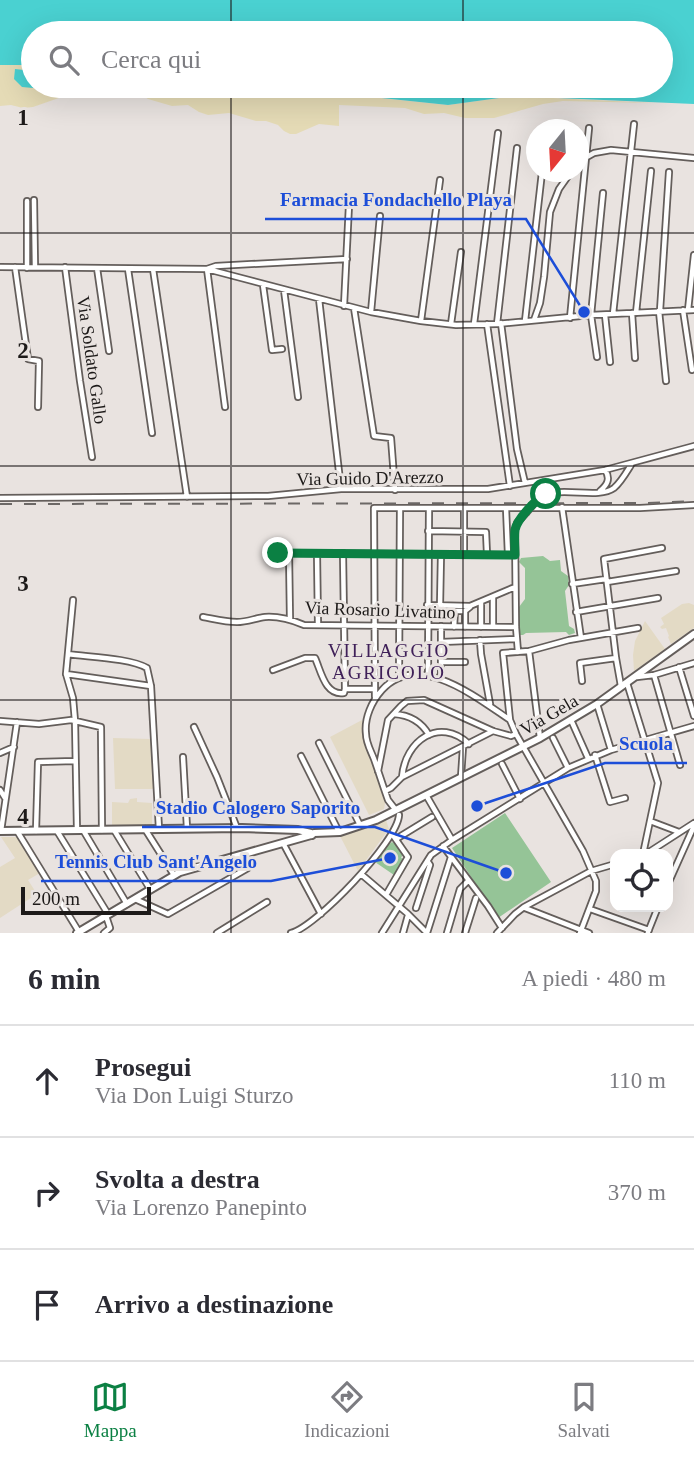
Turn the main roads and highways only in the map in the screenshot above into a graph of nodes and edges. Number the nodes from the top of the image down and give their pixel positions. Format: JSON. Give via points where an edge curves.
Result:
{"nodes":[{"id":1,"x":694,"y":634,"type":"edge"},
{"id":2,"x":1,"y":831,"type":"edge"},
{"id":3,"x":312,"y":834,"type":"junction"},
{"id":4,"x":78,"y":932,"type":"edge"}],
"edges":[{"from":1,"to":3,"type":"main road","name":"Via Gela","via":[[597,704],[540,738],[396,813],[340,832]]},
{"from":2,"to":3,"type":"main road","via":[[237,828]]},
{"from":3,"to":4,"type":"main road","via":[[180,872]]}]}
